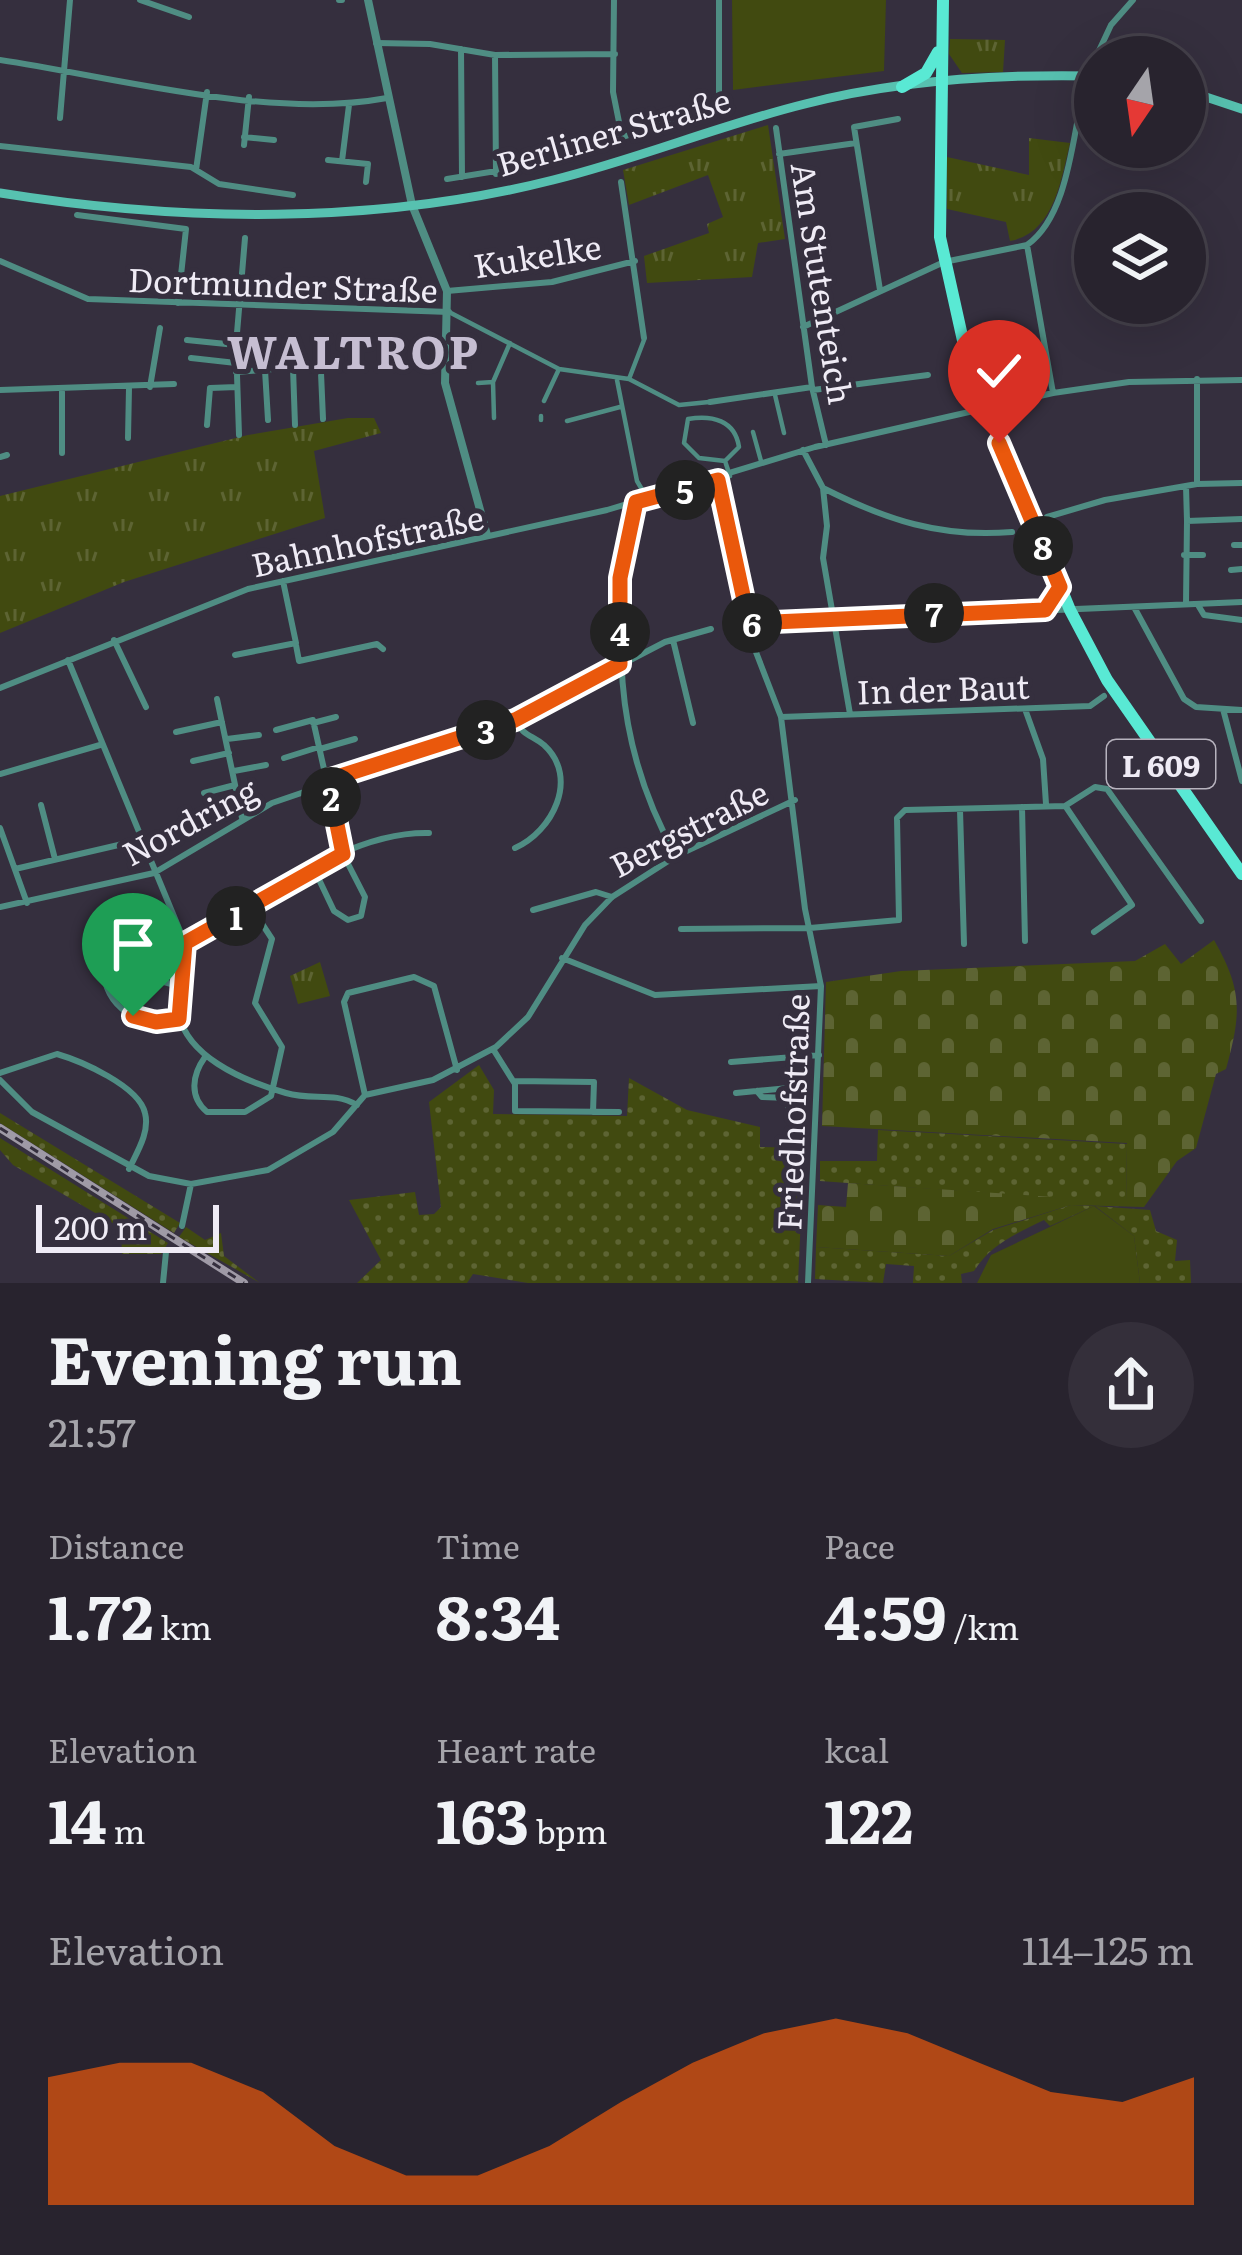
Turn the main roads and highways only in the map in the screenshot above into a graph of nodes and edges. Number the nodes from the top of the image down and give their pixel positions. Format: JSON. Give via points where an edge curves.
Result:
{"nodes":[{"id":1,"x":943,"y":0,"type":"edge"},
{"id":2,"x":940,"y":45,"type":"junction"},
{"id":3,"x":1074,"y":77,"type":"edge"},
{"id":4,"x":940,"y":82,"type":"junction"},
{"id":5,"x":902,"y":87,"type":"junction"},
{"id":6,"x":1206,"y":96,"type":"edge"},
{"id":7,"x":1242,"y":109,"type":"edge"},
{"id":8,"x":0,"y":193,"type":"edge"},
{"id":9,"x":1242,"y":874,"type":"edge"}],
"edges":[{"from":1,"to":2,"type":"main road","number":"L 609"},
{"from":2,"to":4,"type":"main road","number":"L 609"},
{"from":2,"to":5,"type":"main road","via":[[926,73]]},
{"from":3,"to":4,"type":"main road","name":"Berliner Straße"},
{"from":4,"to":5,"type":"main road","name":"Berliner Straße"},
{"from":4,"to":9,"type":"main road","number":"L 609","via":[[944,262],[985,408],[1070,610],[1137,730]]},
{"from":5,"to":8,"type":"main road","name":"Berliner Straße","via":[[789,108],[553,180],[412,205],[209,212]]},
{"from":6,"to":7,"type":"main road"}]}
